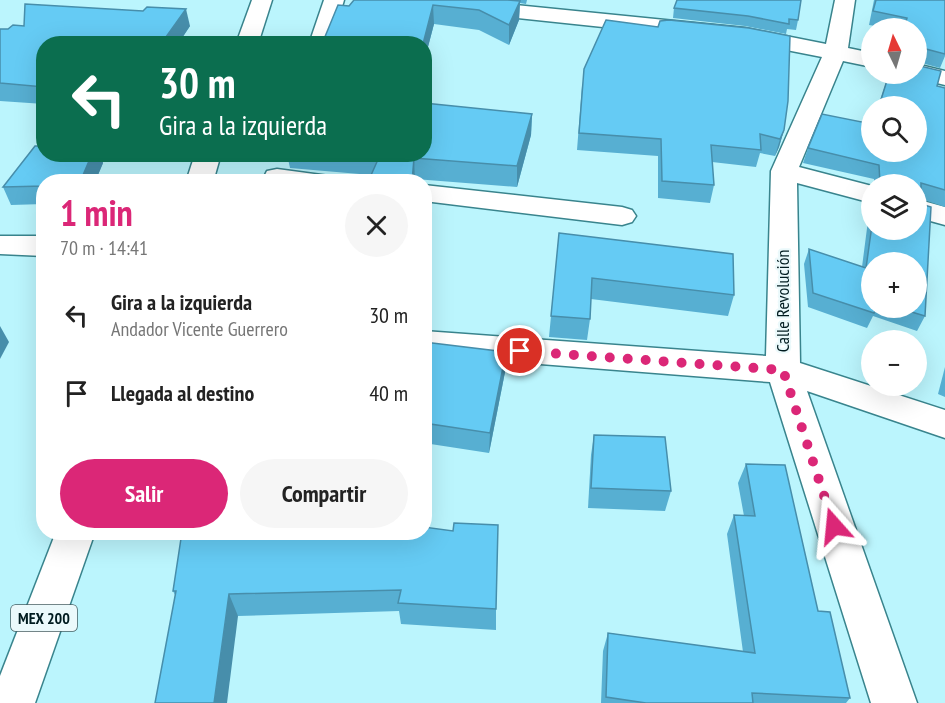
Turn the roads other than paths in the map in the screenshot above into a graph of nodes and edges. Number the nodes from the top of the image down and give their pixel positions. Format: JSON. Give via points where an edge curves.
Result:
{"nodes":[{"id":1,"x":262,"y":0,"type":"edge"},
{"id":2,"x":334,"y":0,"type":"edge"},
{"id":3,"x":405,"y":0,"type":"edge"},
{"id":4,"x":844,"y":0,"type":"edge"},
{"id":5,"x":250,"y":36,"type":"edge"},
{"id":6,"x":323,"y":36,"type":"edge"},
{"id":7,"x":836,"y":52,"type":"junction"},
{"id":8,"x":861,"y":58,"type":"edge"},
{"id":9,"x":927,"y":74,"type":"edge"},
{"id":10,"x":945,"y":78,"type":"edge"},
{"id":11,"x":784,"y":171,"type":"junction"},
{"id":12,"x":861,"y":192,"type":"edge"},
{"id":13,"x":432,"y":194,"type":"edge"},
{"id":14,"x":927,"y":211,"type":"edge"},
{"id":15,"x":622,"y":216,"type":"dead end"},
{"id":16,"x":945,"y":216,"type":"edge"},
{"id":17,"x":0,"y":245,"type":"edge"},
{"id":18,"x":36,"y":246,"type":"edge"},
{"id":19,"x":432,"y":345,"type":"edge"},
{"id":20,"x":783,"y":370,"type":"junction"},
{"id":21,"x":945,"y":424,"type":"edge"},
{"id":22,"x":73,"y":540,"type":"edge"},
{"id":23,"x":12,"y":703,"type":"edge"},
{"id":24,"x":894,"y":703,"type":"edge"}],
"edges":[{"from":1,"to":5,"type":"street"},
{"from":2,"to":6,"type":"street"},
{"from":3,"to":7,"type":"street","via":[[745,35]]},
{"from":4,"to":7,"type":"street","name":"Calle Revolución"},
{"from":7,"to":8,"type":"street"},
{"from":7,"to":11,"type":"street","name":"Calle Revolución"},
{"from":9,"to":10,"type":"street"},
{"from":11,"to":12,"type":"street"},
{"from":11,"to":20,"type":"street","name":"Calle Revolución"},
{"from":13,"to":15,"type":"street"},
{"from":14,"to":16,"type":"street"},
{"from":17,"to":18,"type":"street"},
{"from":19,"to":20,"type":"street"},
{"from":20,"to":21,"type":"street"},
{"from":20,"to":24,"type":"street","name":"Calle Revolución"},
{"from":22,"to":23,"type":"street","number":"MEX 200"}]}
